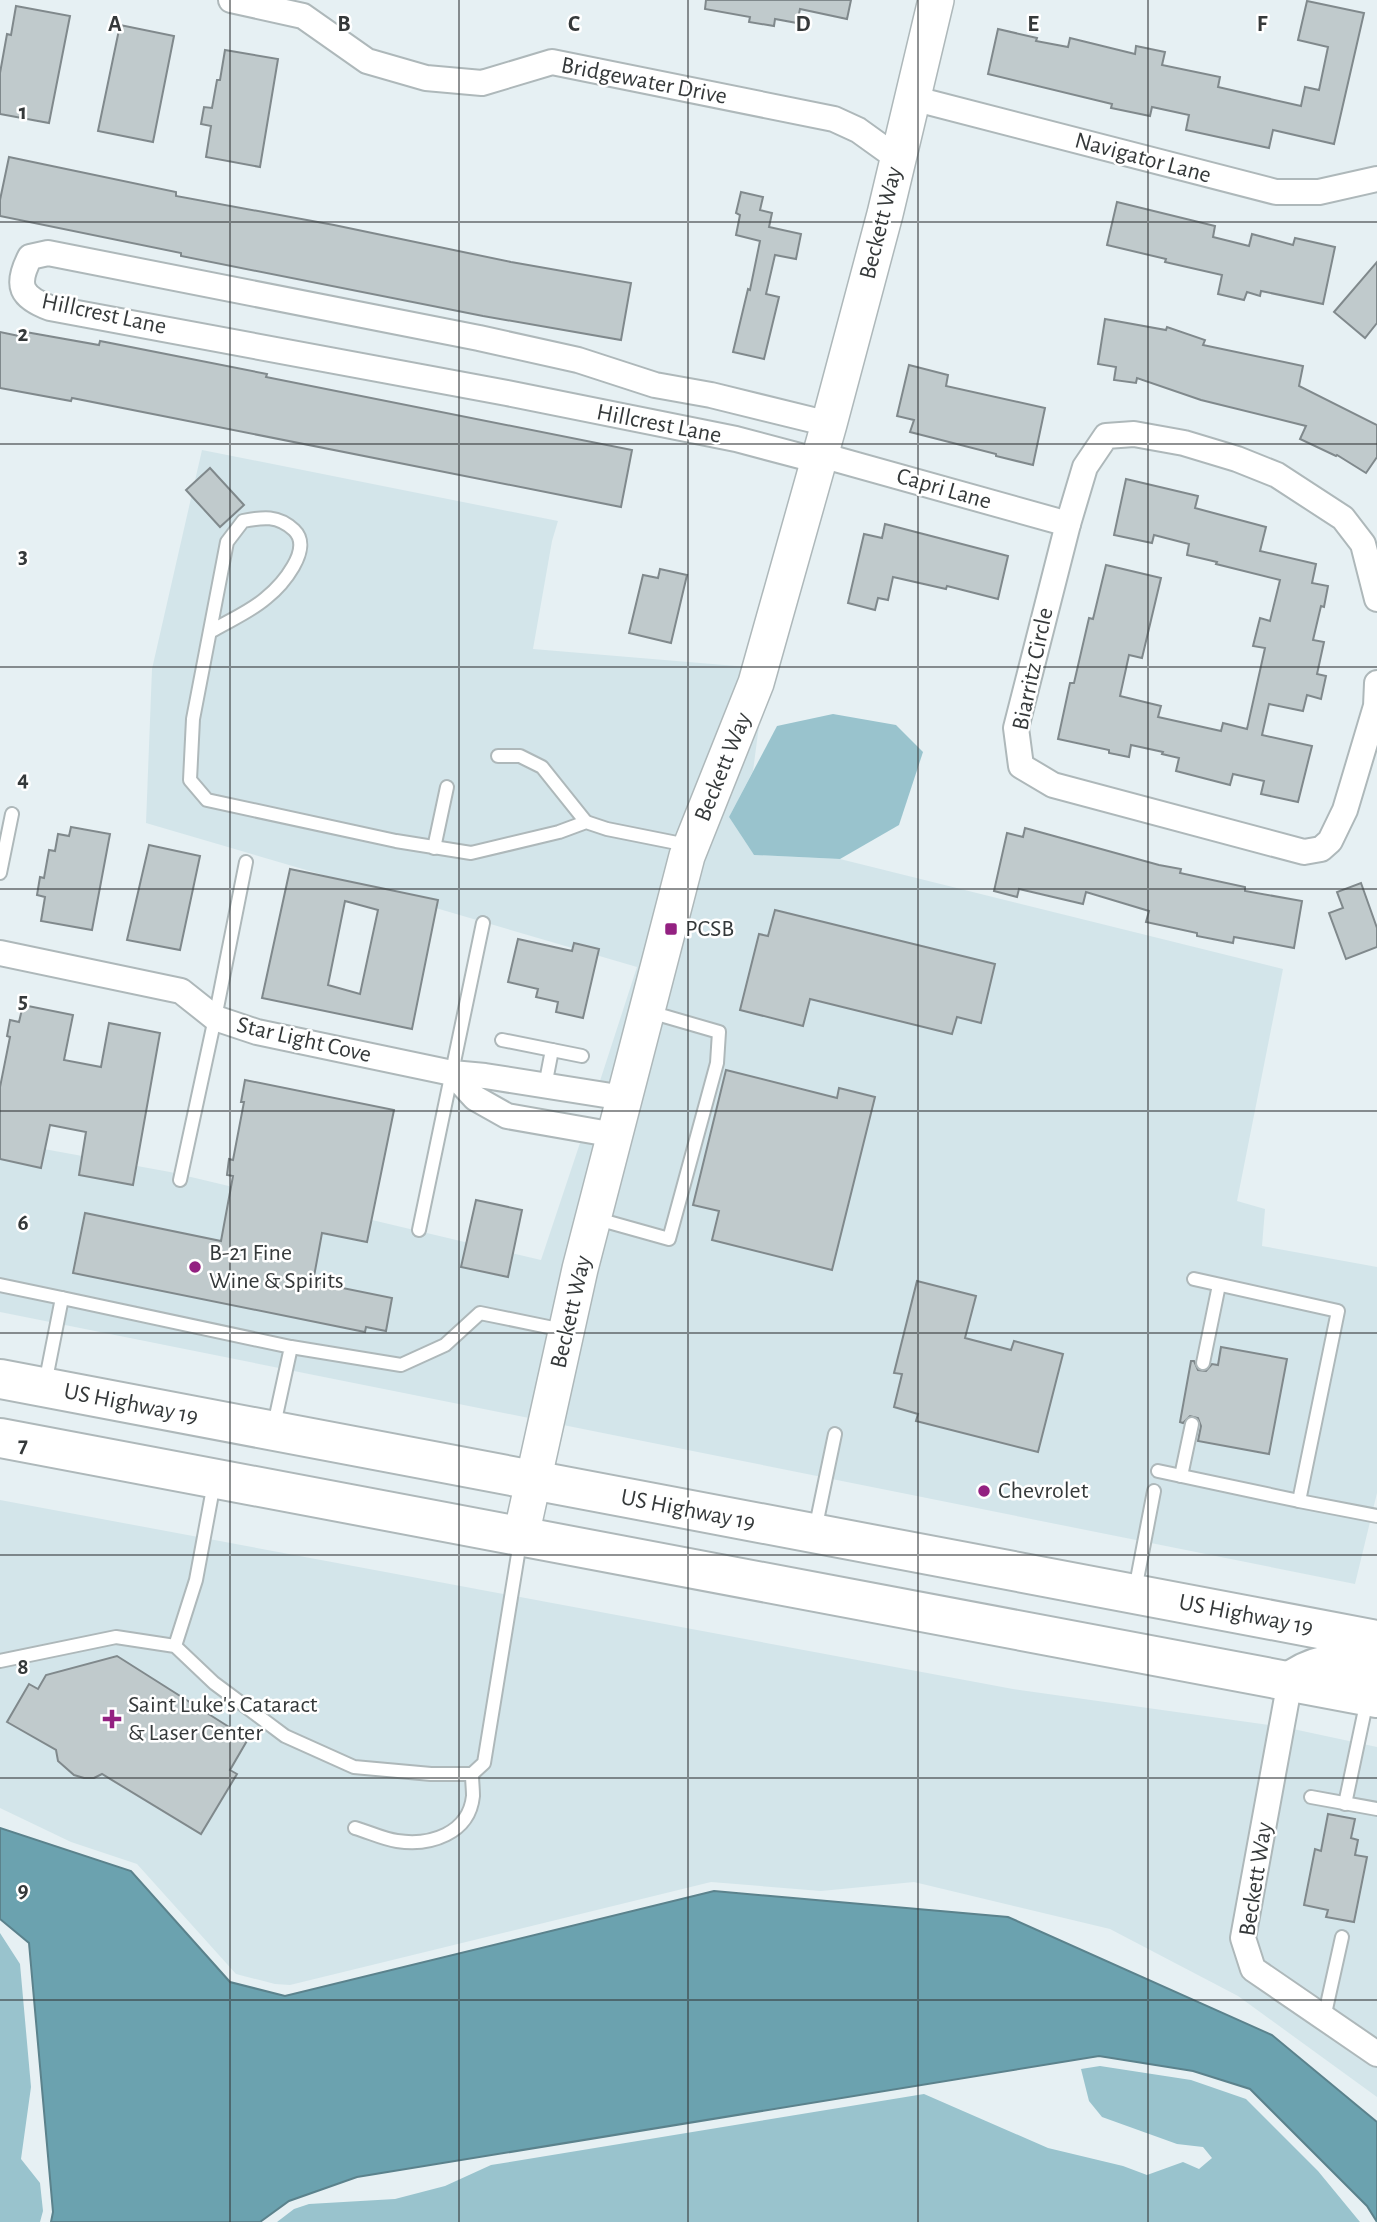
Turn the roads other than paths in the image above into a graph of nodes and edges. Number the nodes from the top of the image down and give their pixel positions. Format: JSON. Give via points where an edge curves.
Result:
{"nodes":[{"id":1,"x":231,"y":0,"type":"edge"},
{"id":2,"x":936,"y":0,"type":"edge"},
{"id":3,"x":912,"y":98,"type":"junction"},
{"id":4,"x":897,"y":158,"type":"junction"},
{"id":5,"x":1377,"y":179,"type":"edge"},
{"id":6,"x":823,"y":447,"type":"junction"},
{"id":7,"x":1068,"y":524,"type":"junction"},
{"id":8,"x":1377,"y":599,"type":"edge"},
{"id":9,"x":209,"y":632,"type":"junction"},
{"id":10,"x":1377,"y":683,"type":"edge"},
{"id":11,"x":498,"y":756,"type":"dead end"},
{"id":12,"x":447,"y":786,"type":"dead end"},
{"id":13,"x":12,"y":814,"type":"dead end"},
{"id":14,"x":586,"y":822,"type":"junction"},
{"id":15,"x":691,"y":846,"type":"junction"},
{"id":16,"x":434,"y":848,"type":"junction"},
{"id":17,"x":247,"y":862,"type":"dead end"},
{"id":18,"x":0,"y":873,"type":"edge"},
{"id":19,"x":483,"y":923,"type":"dead end"},
{"id":20,"x":0,"y":953,"type":"edge"},
{"id":21,"x":647,"y":1011,"type":"junction"},
{"id":22,"x":215,"y":1018,"type":"junction"},
{"id":23,"x":502,"y":1040,"type":"dead end"},
{"id":24,"x":552,"y":1050,"type":"junction"},
{"id":25,"x":582,"y":1056,"type":"dead end"},
{"id":26,"x":452,"y":1073,"type":"junction"},
{"id":27,"x":545,"y":1086,"type":"junction"},
{"id":28,"x":624,"y":1098,"type":"junction"},
{"id":29,"x":615,"y":1135,"type":"junction"},
{"id":30,"x":180,"y":1180,"type":"dead end"},
{"id":31,"x":594,"y":1218,"type":"junction"},
{"id":32,"x":419,"y":1230,"type":"dead end"},
{"id":33,"x":1194,"y":1279,"type":"dead end"},
{"id":34,"x":0,"y":1285,"type":"edge"},
{"id":35,"x":1219,"y":1285,"type":"junction"},
{"id":36,"x":62,"y":1298,"type":"junction"},
{"id":37,"x":567,"y":1331,"type":"junction"},
{"id":38,"x":291,"y":1347,"type":"junction"},
{"id":39,"x":1203,"y":1363,"type":"dead end"},
{"id":40,"x":0,"y":1379,"type":"edge"},
{"id":41,"x":44,"y":1387,"type":"junction"},
{"id":42,"x":1192,"y":1424,"type":"dead end"},
{"id":43,"x":273,"y":1431,"type":"junction"},
{"id":44,"x":835,"y":1434,"type":"dead end"},
{"id":45,"x":0,"y":1438,"type":"edge"},
{"id":46,"x":1158,"y":1471,"type":"dead end"},
{"id":47,"x":1181,"y":1476,"type":"junction"},
{"id":48,"x":215,"y":1479,"type":"junction"},
{"id":49,"x":533,"y":1480,"type":"junction"},
{"id":50,"x":1154,"y":1491,"type":"dead end"},
{"id":51,"x":1300,"y":1501,"type":"junction"},
{"id":52,"x":1377,"y":1516,"type":"edge"},
{"id":53,"x":814,"y":1533,"type":"junction"},
{"id":54,"x":521,"y":1536,"type":"junction"},
{"id":55,"x":1134,"y":1594,"type":"junction"},
{"id":56,"x":1377,"y":1640,"type":"edge"},
{"id":57,"x":175,"y":1646,"type":"junction"},
{"id":58,"x":0,"y":1661,"type":"edge"},
{"id":59,"x":1290,"y":1681,"type":"junction"},
{"id":60,"x":1374,"y":1688,"type":"edge"},
{"id":61,"x":472,"y":1774,"type":"junction"},
{"id":62,"x":1311,"y":1797,"type":"dead end"},
{"id":63,"x":1345,"y":1804,"type":"junction"},
{"id":64,"x":1377,"y":1809,"type":"edge"},
{"id":65,"x":355,"y":1828,"type":"dead end"},
{"id":66,"x":1342,"y":1937,"type":"dead end"},
{"id":67,"x":1324,"y":2018,"type":"junction"},
{"id":68,"x":1377,"y":2054,"type":"edge"}],
"edges":[{"from":1,"to":4,"type":"street","name":"Bridgewater Drive","via":[[303,16],[367,61],[426,78],[482,83],[552,62],[834,119]]},
{"from":2,"to":3,"type":"street","name":"Beckett Way"},
{"from":3,"to":4,"type":"street","name":"Beckett Way"},
{"from":3,"to":5,"type":"street","name":"Navigator Lane","via":[[1276,192],[1319,192]]},
{"from":4,"to":6,"type":"street","name":"Beckett Way"},
{"from":6,"to":6,"type":"street","name":"Hillcrest Lane","via":[[711,395],[655,385],[578,360],[479,338],[48,253],[30,257],[22,273],[22,288],[32,301],[50,308],[736,439]]},
{"from":6,"to":7,"type":"street","name":"Capri Lane"},
{"from":6,"to":15,"type":"street","name":"Beckett Way","via":[[756,683]]},
{"from":7,"to":8,"type":"street","name":"Biarritz Circle","via":[[1085,467],[1106,436],[1134,434],[1184,443],[1277,475],[1342,518],[1363,544]]},
{"from":7,"to":10,"type":"street","name":"Biarritz Circle","via":[[1016,728],[1021,766],[1052,785],[1304,852],[1321,849],[1345,810],[1376,706]]},
{"from":9,"to":9,"type":"lane","via":[[227,542],[243,521],[268,516],[297,532],[301,547],[293,570],[266,599]]},
{"from":9,"to":16,"type":"lane","via":[[193,719],[190,780],[206,800]]},
{"from":11,"to":14,"type":"lane","via":[[520,756],[542,766]]},
{"from":12,"to":16,"type":"lane"},
{"from":13,"to":18,"type":"lane"},
{"from":14,"to":15,"type":"lane"},
{"from":14,"to":16,"type":"lane","via":[[471,853]]},
{"from":15,"to":21,"type":"street","name":"Beckett Way"},
{"from":17,"to":22,"type":"lane"},
{"from":19,"to":26,"type":"lane"},
{"from":20,"to":22,"type":"street","name":"Star Light Cove","via":[[181,991]]},
{"from":21,"to":28,"type":"street","name":"Beckett Way"},
{"from":21,"to":31,"type":"lane","via":[[719,1032],[717,1063],[669,1239]]},
{"from":22,"to":26,"type":"street","name":"Star Light Cove","via":[[257,1032]]},
{"from":22,"to":30,"type":"lane"},
{"from":23,"to":24,"type":"lane"},
{"from":24,"to":25,"type":"lane"},
{"from":24,"to":27,"type":"lane"},
{"from":26,"to":27,"type":"street","name":"Star Light Cove"},
{"from":26,"to":29,"type":"street","via":[[475,1098],[507,1116]]},
{"from":26,"to":32,"type":"lane"},
{"from":27,"to":28,"type":"street","name":"Star Light Cove"},
{"from":28,"to":29,"type":"street","name":"Beckett Way"},
{"from":29,"to":31,"type":"street","name":"Beckett Way"},
{"from":31,"to":37,"type":"street","name":"Beckett Way"},
{"from":33,"to":35,"type":"lane"},
{"from":34,"to":36,"type":"lane"},
{"from":35,"to":39,"type":"lane"},
{"from":35,"to":51,"type":"lane","via":[[1338,1311]]},
{"from":36,"to":38,"type":"lane"},
{"from":36,"to":41,"type":"lane"},
{"from":37,"to":38,"type":"lane","via":[[480,1313],[445,1345],[401,1365]]},
{"from":37,"to":49,"type":"street","name":"Beckett Way"},
{"from":38,"to":43,"type":"lane"},
{"from":40,"to":41,"type":"highway","name":"US Highway 19"},
{"from":41,"to":43,"type":"highway","name":"US Highway 19"},
{"from":42,"to":47,"type":"lane"},
{"from":43,"to":49,"type":"highway","name":"US Highway 19"},
{"from":44,"to":53,"type":"lane"},
{"from":45,"to":48,"type":"highway"},
{"from":46,"to":47,"type":"lane"},
{"from":47,"to":51,"type":"lane"},
{"from":48,"to":54,"type":"highway"},
{"from":48,"to":57,"type":"lane","via":[[196,1580]]},
{"from":49,"to":53,"type":"highway","name":"US Highway 19"},
{"from":49,"to":54,"type":"street","name":"Beckett Way"},
{"from":50,"to":55,"type":"lane"},
{"from":51,"to":52,"type":"lane"},
{"from":53,"to":55,"type":"highway","name":"US Highway 19"},
{"from":54,"to":59,"type":"highway"},
{"from":54,"to":61,"type":"lane","via":[[484,1763]]},
{"from":55,"to":56,"type":"highway","name":"US Highway 19"},
{"from":57,"to":58,"type":"lane","via":[[116,1637]]},
{"from":57,"to":61,"type":"lane","via":[[214,1683],[285,1736],[354,1767]]},
{"from":59,"to":60,"type":"highway","via":[[1311,1668],[1335,1663]]},
{"from":59,"to":67,"type":"street","name":"Beckett Way","via":[[1242,1938],[1253,1969]]},
{"from":60,"to":63,"type":"lane"},
{"from":61,"to":65,"type":"lane","via":[[473,1798],[453,1833],[427,1842],[397,1841]]},
{"from":62,"to":63,"type":"lane"},
{"from":63,"to":64,"type":"lane"},
{"from":66,"to":67,"type":"lane"},
{"from":67,"to":68,"type":"street","name":"Beckett Way"}]}
